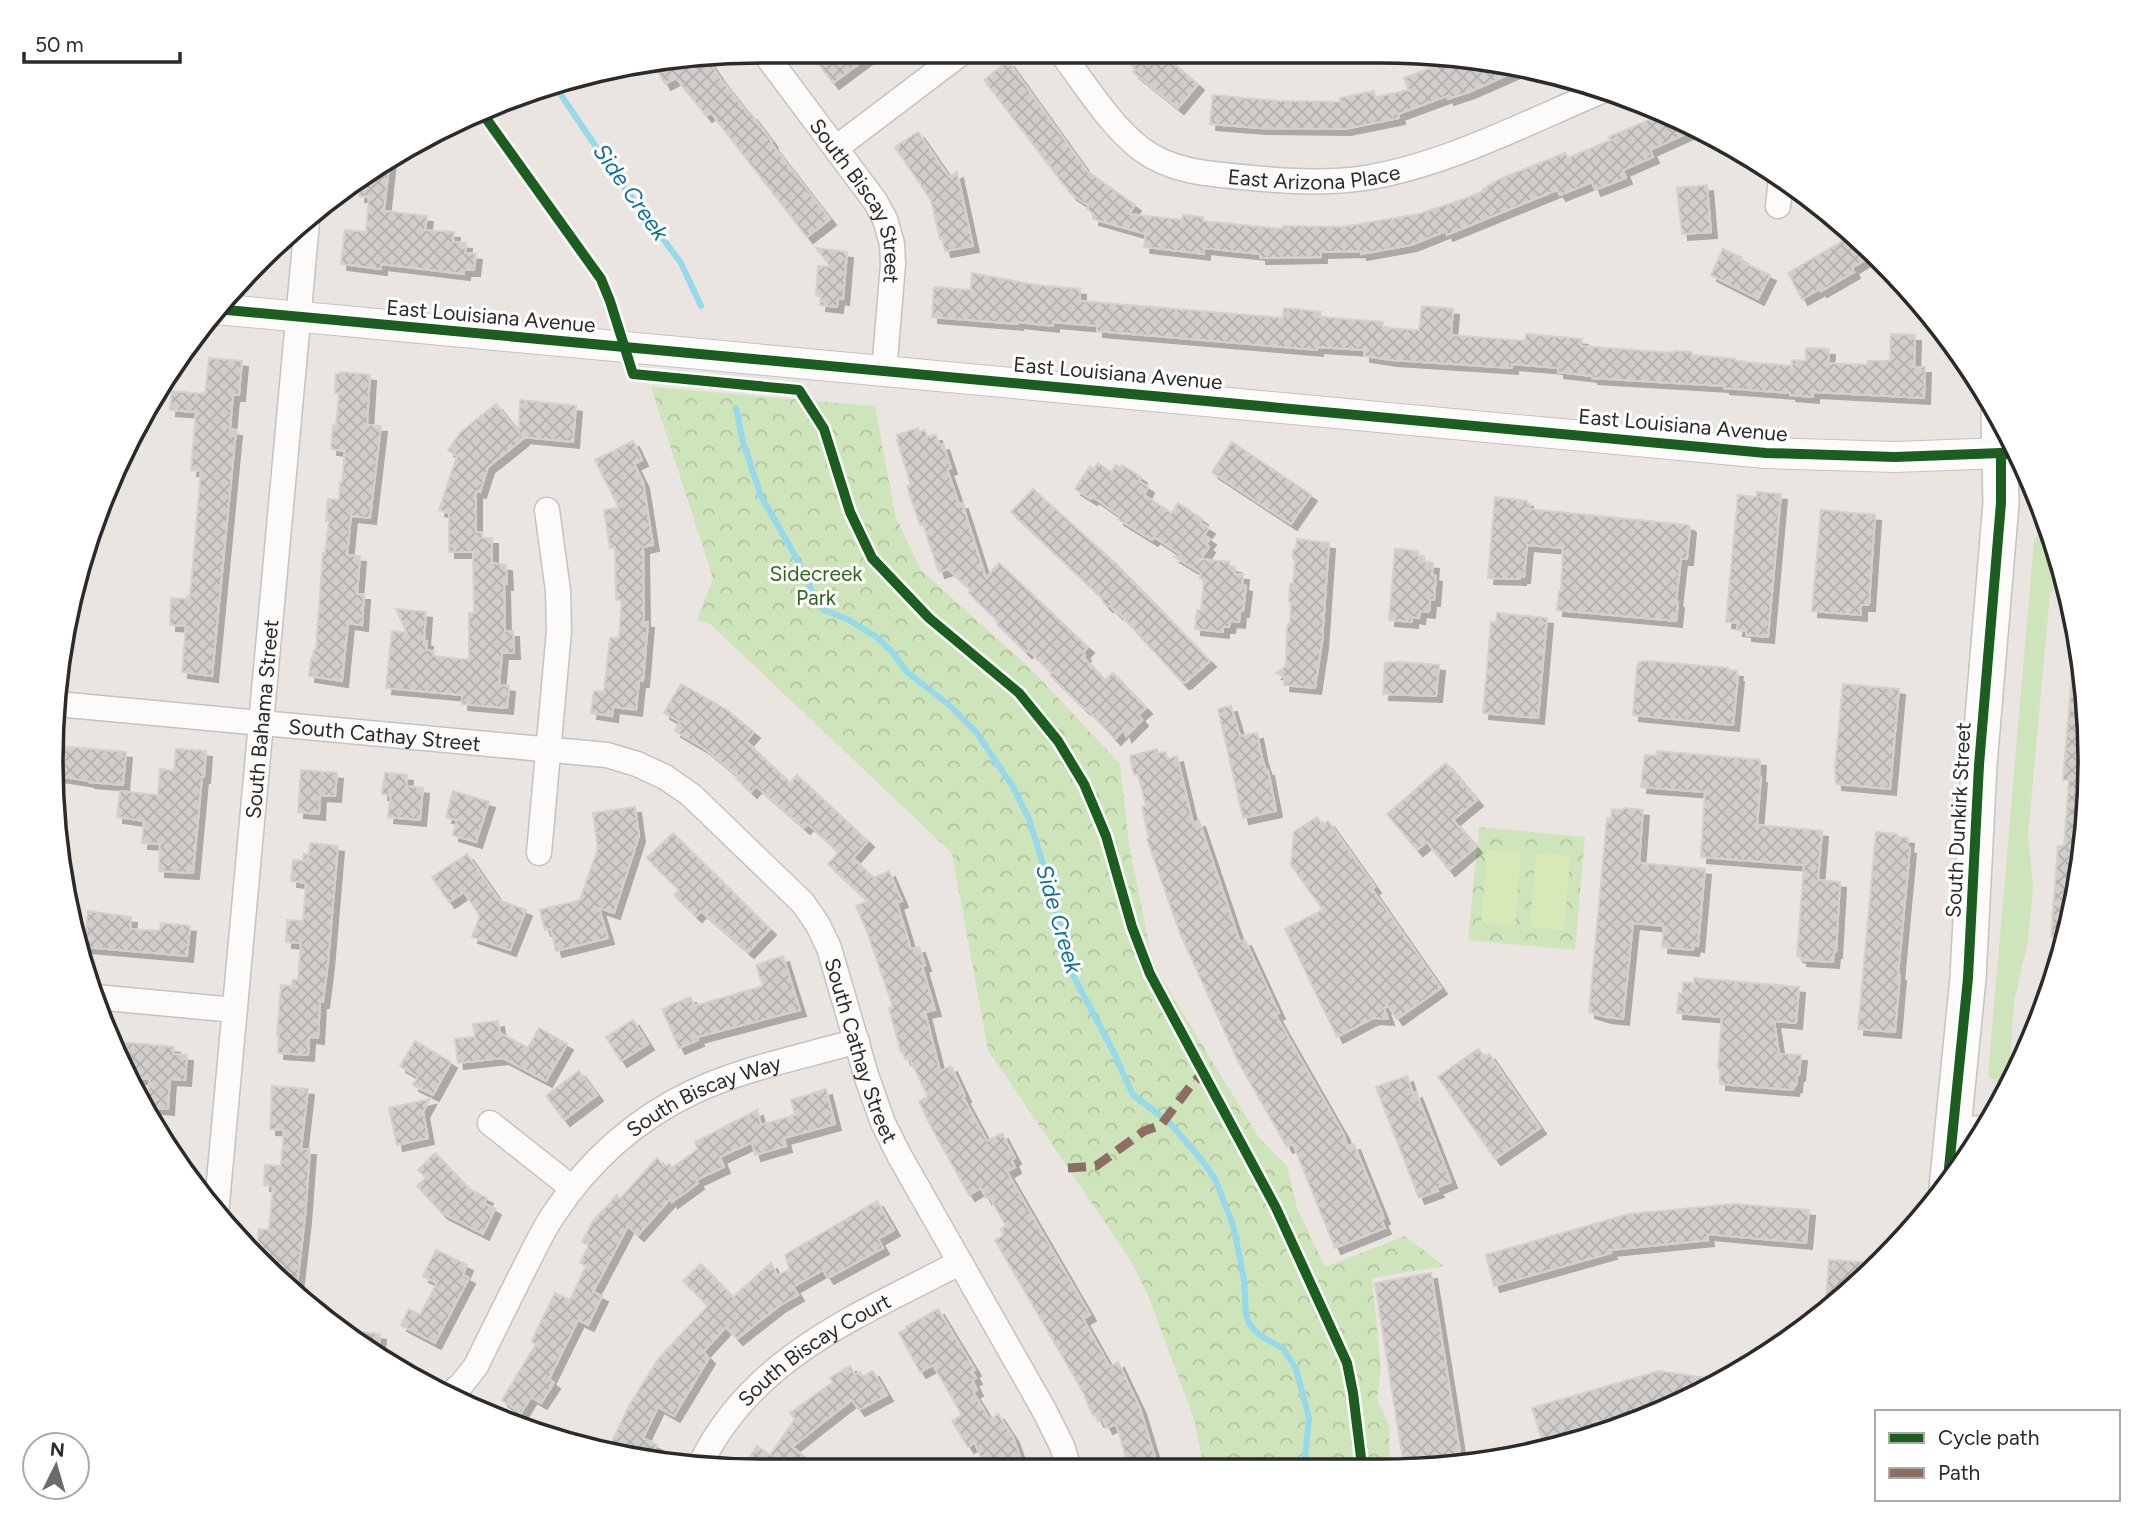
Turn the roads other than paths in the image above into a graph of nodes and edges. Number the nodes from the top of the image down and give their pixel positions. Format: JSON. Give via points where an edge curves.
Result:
{"nodes":[{"id":1,"x":772,"y":63,"type":"edge"},
{"id":2,"x":948,"y":63,"type":"edge"},
{"id":3,"x":1069,"y":63,"type":"edge"},
{"id":4,"x":1590,"y":96,"type":"edge"},
{"id":5,"x":836,"y":148,"type":"junction"},
{"id":6,"x":1780,"y":189,"type":"edge"},
{"id":7,"x":1778,"y":205,"type":"dead end"},
{"id":8,"x":306,"y":232,"type":"edge"},
{"id":9,"x":228,"y":310,"type":"edge"},
{"id":10,"x":299,"y":318,"type":"junction"},
{"id":11,"x":884,"y":372,"type":"junction"},
{"id":12,"x":2007,"y":455,"type":"edge"},
{"id":13,"x":2009,"y":459,"type":"edge"},
{"id":14,"x":547,"y":510,"type":"dead end"},
{"id":15,"x":65,"y":705,"type":"edge"},
{"id":16,"x":262,"y":723,"type":"junction"},
{"id":17,"x":548,"y":749,"type":"junction"},
{"id":18,"x":539,"y":853,"type":"dead end"},
{"id":19,"x":105,"y":998,"type":"edge"},
{"id":20,"x":235,"y":1010,"type":"junction"},
{"id":21,"x":857,"y":1041,"type":"junction"},
{"id":22,"x":490,"y":1124,"type":"dead end"},
{"id":23,"x":1969,"y":1129,"type":"edge"},
{"id":24,"x":572,"y":1188,"type":"junction"},
{"id":25,"x":217,"y":1199,"type":"edge"},
{"id":26,"x":959,"y":1263,"type":"junction"},
{"id":27,"x":456,"y":1389,"type":"edge"},
{"id":28,"x":705,"y":1457,"type":"edge"},
{"id":29,"x":1066,"y":1459,"type":"edge"}],
"edges":[{"from":1,"to":5,"type":"street","name":"South Biscay Street"},
{"from":2,"to":5,"type":"street"},
{"from":3,"to":4,"type":"street","name":"East Arizona Place","via":[[1122,132],[1142,150],[1186,170],[1272,180],[1363,178],[1404,170],[1444,158]]},
{"from":5,"to":11,"type":"street","name":"South Biscay Street","via":[[876,201],[892,244]]},
{"from":6,"to":7,"type":"street"},
{"from":8,"to":10,"type":"street","name":"South Bahama Street"},
{"from":9,"to":10,"type":"street","name":"East Louisiana Avenue"},
{"from":10,"to":11,"type":"street","name":"East Louisiana Avenue"},
{"from":10,"to":16,"type":"street","name":"South Bahama Street"},
{"from":11,"to":12,"type":"street","name":"East Louisiana Avenue","via":[[1766,453]]},
{"from":13,"to":23,"type":"main road","name":"South Dunkirk Street","via":[[2001,503],[1979,765],[1968,978]]},
{"from":14,"to":17,"type":"street","via":[[559,631]]},
{"from":15,"to":16,"type":"street","name":"South Cathay Street"},
{"from":16,"to":17,"type":"street","name":"South Cathay Street"},
{"from":16,"to":20,"type":"street","name":"South Bahama Street"},
{"from":17,"to":18,"type":"street"},
{"from":17,"to":21,"type":"street","name":"South Cathay Street","via":[[607,755],[637,764],[665,777],[706,808],[803,903],[818,925]]},
{"from":19,"to":20,"type":"street"},
{"from":20,"to":25,"type":"street","name":"South Bahama Street"},
{"from":21,"to":24,"type":"street","name":"South Biscay Way","via":[[694,1091],[635,1127]]},
{"from":21,"to":26,"type":"street","name":"South Cathay Street","via":[[883,1123]]},
{"from":22,"to":24,"type":"street"},
{"from":24,"to":27,"type":"street","name":"South Biscay Way","via":[[552,1216],[476,1366]]},
{"from":26,"to":28,"type":"street","name":"South Biscay Court","via":[[786,1359],[740,1404]]},
{"from":26,"to":29,"type":"street","name":"South Cathay Street","via":[[1044,1410]]}]}
